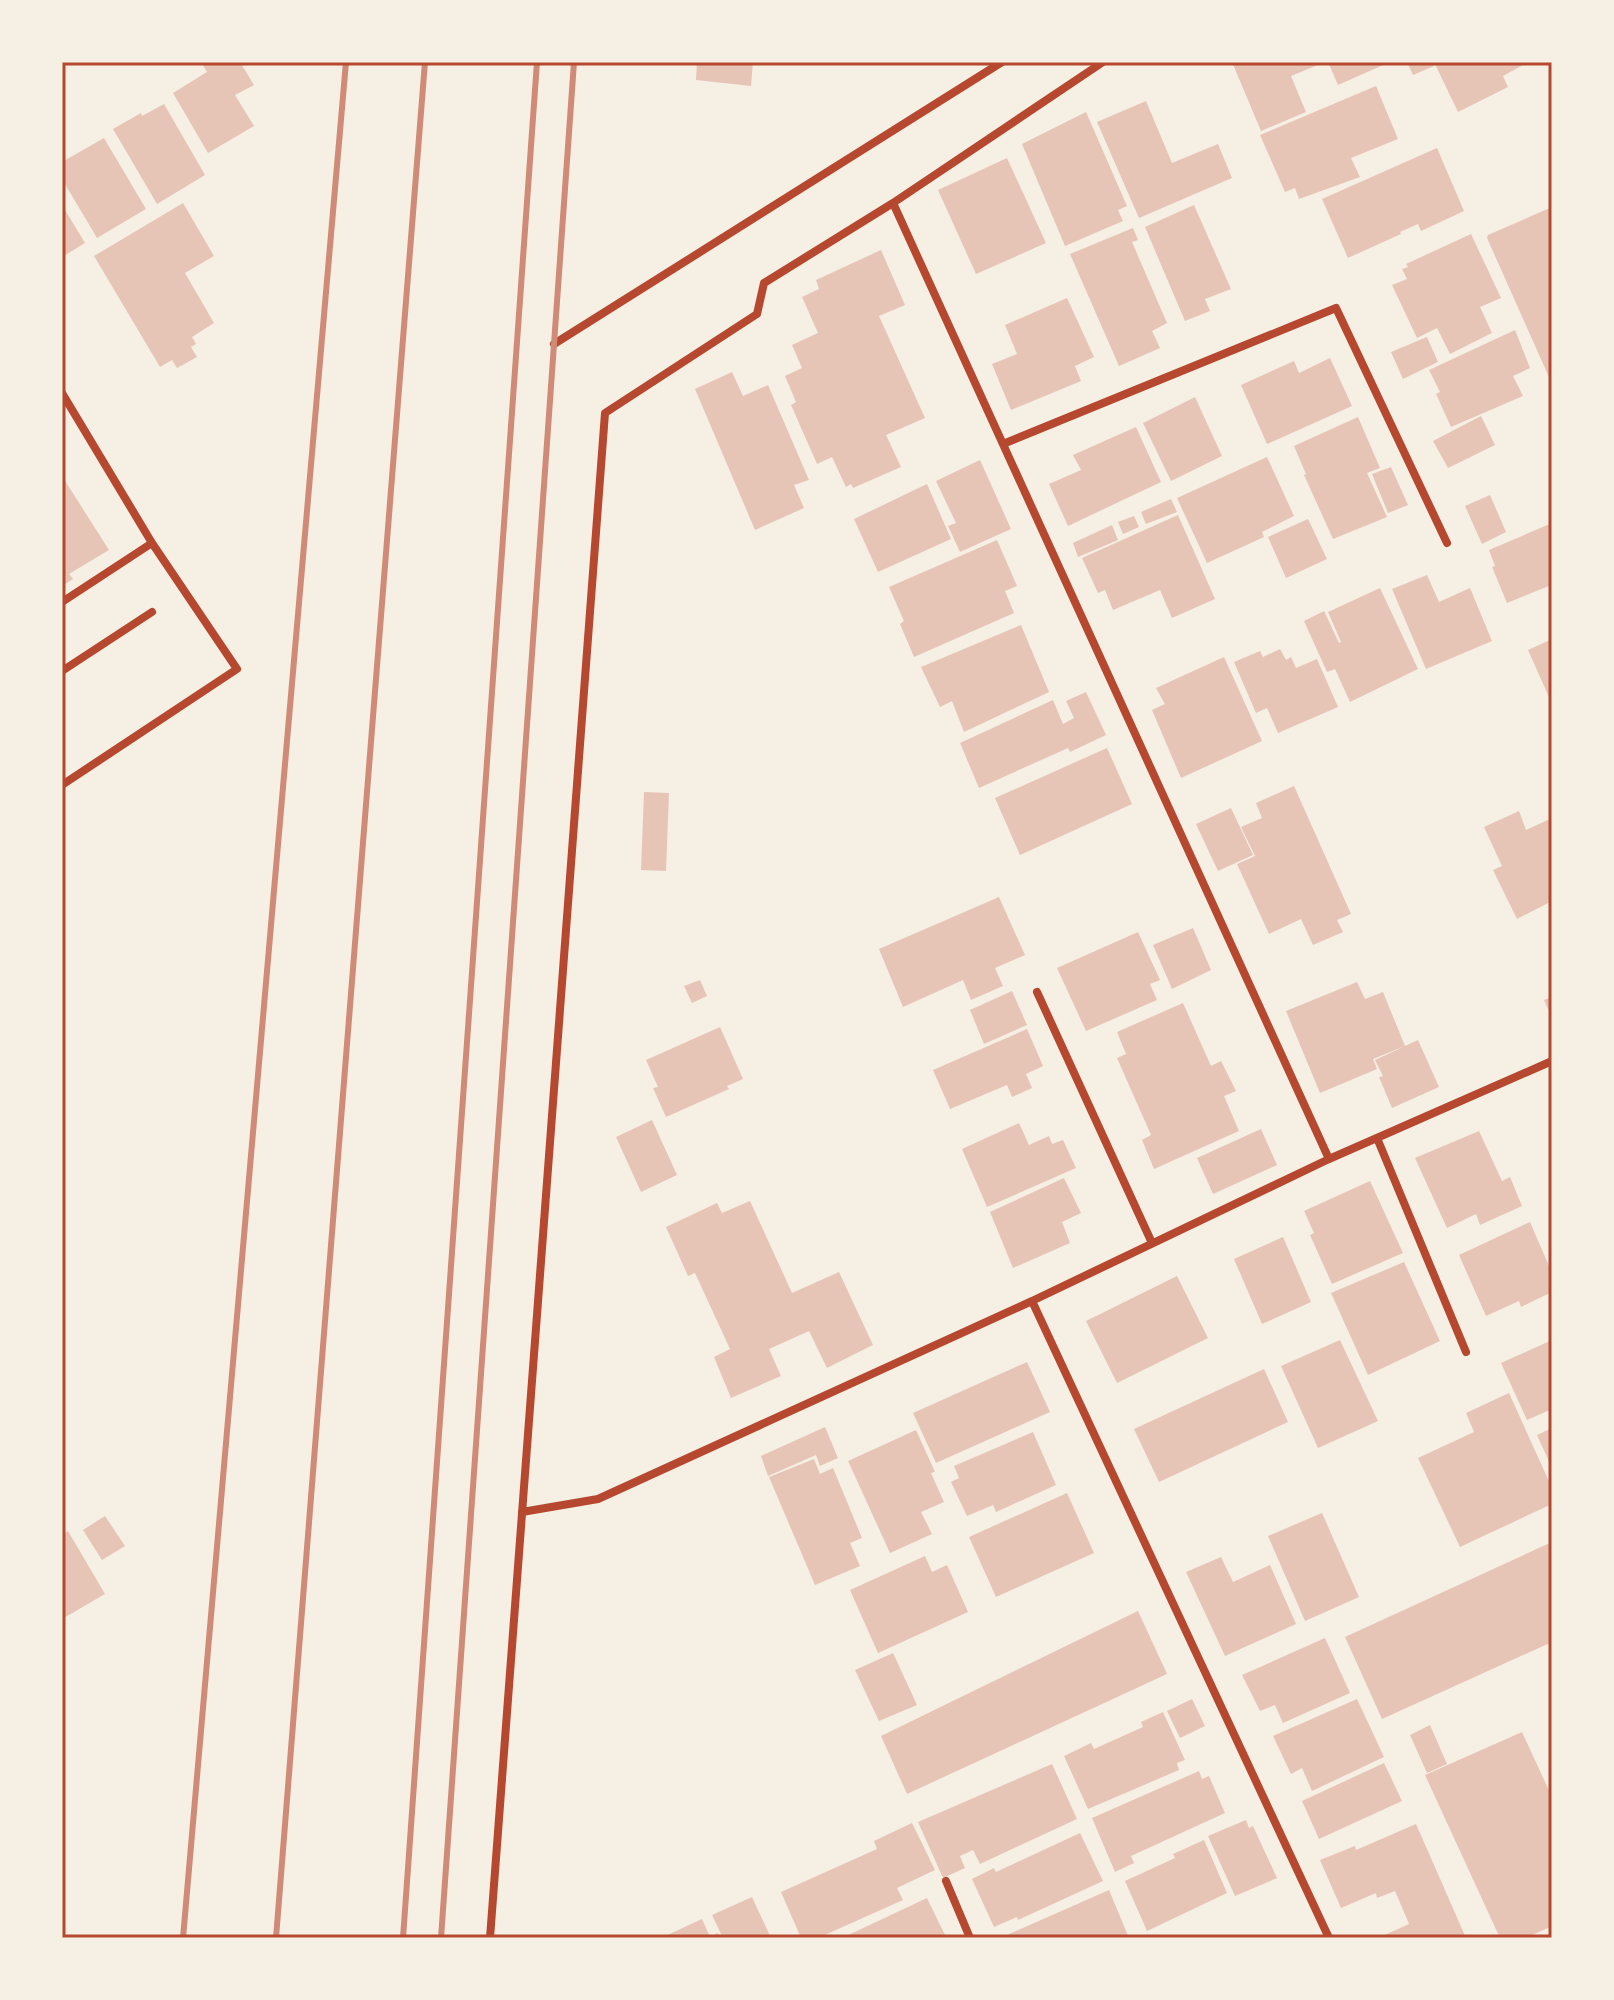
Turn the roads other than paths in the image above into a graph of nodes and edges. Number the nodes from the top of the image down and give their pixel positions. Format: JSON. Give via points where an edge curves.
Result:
{"nodes":[{"id":1,"x":1002,"y":62,"type":"edge"},
{"id":2,"x":1103,"y":62,"type":"edge"},
{"id":3,"x":893,"y":203,"type":"junction"},
{"id":4,"x":554,"y":344,"type":"dead end"},
{"id":5,"x":62,"y":393,"type":"edge"},
{"id":6,"x":1003,"y":444,"type":"junction"},
{"id":7,"x":152,"y":543,"type":"junction"},
{"id":8,"x":1447,"y":543,"type":"dead end"},
{"id":9,"x":62,"y":602,"type":"edge"},
{"id":10,"x":152,"y":612,"type":"dead end"},
{"id":11,"x":62,"y":671,"type":"edge"},
{"id":12,"x":62,"y":785,"type":"edge"},
{"id":13,"x":1037,"y":992,"type":"dead end"},
{"id":14,"x":1552,"y":1061,"type":"edge"},
{"id":15,"x":1377,"y":1138,"type":"junction"},
{"id":16,"x":1329,"y":1159,"type":"junction"},
{"id":17,"x":1152,"y":1243,"type":"junction"},
{"id":18,"x":1032,"y":1301,"type":"junction"},
{"id":19,"x":1466,"y":1352,"type":"dead end"},
{"id":20,"x":522,"y":1512,"type":"junction"},
{"id":21,"x":946,"y":1881,"type":"dead end"},
{"id":22,"x":490,"y":1938,"type":"edge"},
{"id":23,"x":970,"y":1938,"type":"edge"},
{"id":24,"x":1329,"y":1938,"type":"edge"}],
"edges":[{"from":1,"to":4,"type":"street"},
{"from":2,"to":3,"type":"street"},
{"from":3,"to":6,"type":"street"},
{"from":3,"to":20,"type":"street","via":[[764,283],[757,314],[605,413]]},
{"from":5,"to":7,"type":"street"},
{"from":6,"to":8,"type":"street","via":[[1336,308]]},
{"from":6,"to":16,"type":"street"},
{"from":7,"to":9,"type":"street"},
{"from":7,"to":12,"type":"street","via":[[237,669]]},
{"from":10,"to":11,"type":"street"},
{"from":13,"to":17,"type":"street"},
{"from":14,"to":15,"type":"street"},
{"from":15,"to":16,"type":"street"},
{"from":15,"to":19,"type":"street"},
{"from":16,"to":17,"type":"street"},
{"from":17,"to":18,"type":"street"},
{"from":18,"to":20,"type":"street","via":[[598,1499]]},
{"from":18,"to":24,"type":"street"},
{"from":20,"to":22,"type":"street"},
{"from":21,"to":23,"type":"street"}]}
